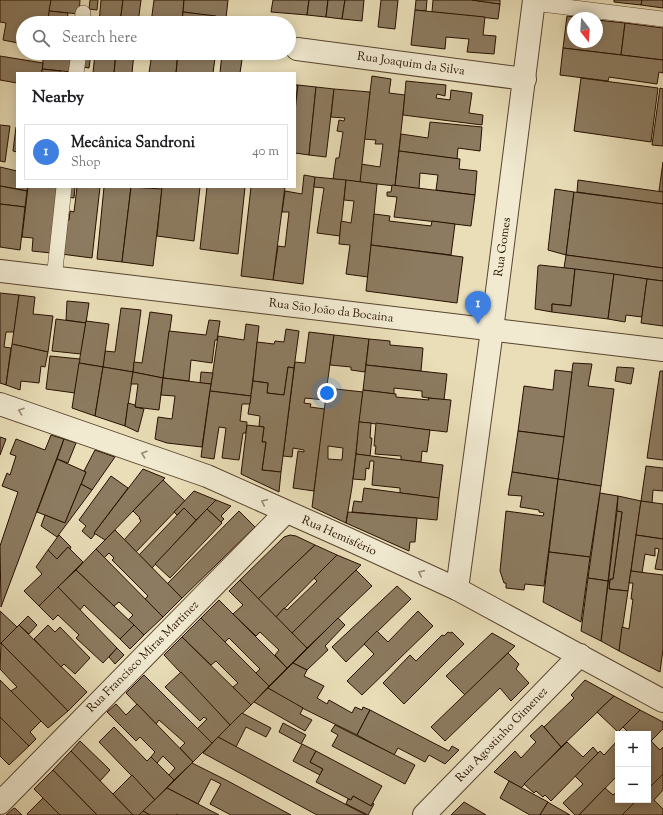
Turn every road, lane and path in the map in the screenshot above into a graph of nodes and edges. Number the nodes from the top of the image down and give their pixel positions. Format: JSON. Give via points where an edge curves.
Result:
{"nodes":[{"id":1,"x":534,"y":2,"type":"edge"},
{"id":2,"x":663,"y":19,"type":"edge"},
{"id":3,"x":297,"y":49,"type":"dead end"},
{"id":4,"x":77,"y":60,"type":"edge"},
{"id":5,"x":76,"y":72,"type":"edge"},
{"id":6,"x":525,"y":79,"type":"junction"},
{"id":7,"x":64,"y":188,"type":"edge"},
{"id":8,"x":0,"y":271,"type":"edge"},
{"id":9,"x":54,"y":279,"type":"junction"},
{"id":10,"x":492,"y":330,"type":"junction"},
{"id":11,"x":663,"y":350,"type":"edge"},
{"id":12,"x":0,"y":404,"type":"edge"},
{"id":13,"x":286,"y":512,"type":"junction"},
{"id":14,"x":456,"y":589,"type":"junction"},
{"id":15,"x":580,"y":655,"type":"junction"},
{"id":16,"x":663,"y":701,"type":"edge"},
{"id":17,"x":0,"y":803,"type":"edge"},
{"id":18,"x":424,"y":815,"type":"edge"}],
"edges":[{"from":1,"to":2,"type":"lane"},
{"from":1,"to":6,"type":"street","name":"Rua Gomes"},
{"from":3,"to":6,"type":"street","name":"Rua Joaquim da Silva"},
{"from":4,"to":5,"type":"lane"},
{"from":6,"to":10,"type":"street","name":"Rua Gomes"},
{"from":7,"to":9,"type":"lane"},
{"from":8,"to":9,"type":"street","name":"Rua São João da Bocaina"},
{"from":9,"to":10,"type":"street","name":"Rua São João da Bocaina"},
{"from":10,"to":11,"type":"street","name":"Rua São João da Bocaina"},
{"from":10,"to":14,"type":"street","name":"Rua Gomes"},
{"from":13,"to":12,"type":"street","name":"Rua Hemisfério","one_way":true,"via":[[207,476]]},
{"from":14,"to":13,"type":"street","name":"Rua Hemisfério","one_way":true},
{"from":13,"to":17,"type":"street","name":"Rua Francisco Miras Martinez"},
{"from":14,"to":15,"type":"street","name":"Rua Hemisfério"},
{"from":15,"to":16,"type":"street","name":"Rua Hemisfério"},
{"from":15,"to":18,"type":"street","name":"Rua Agostinho Gimenez"}]}
